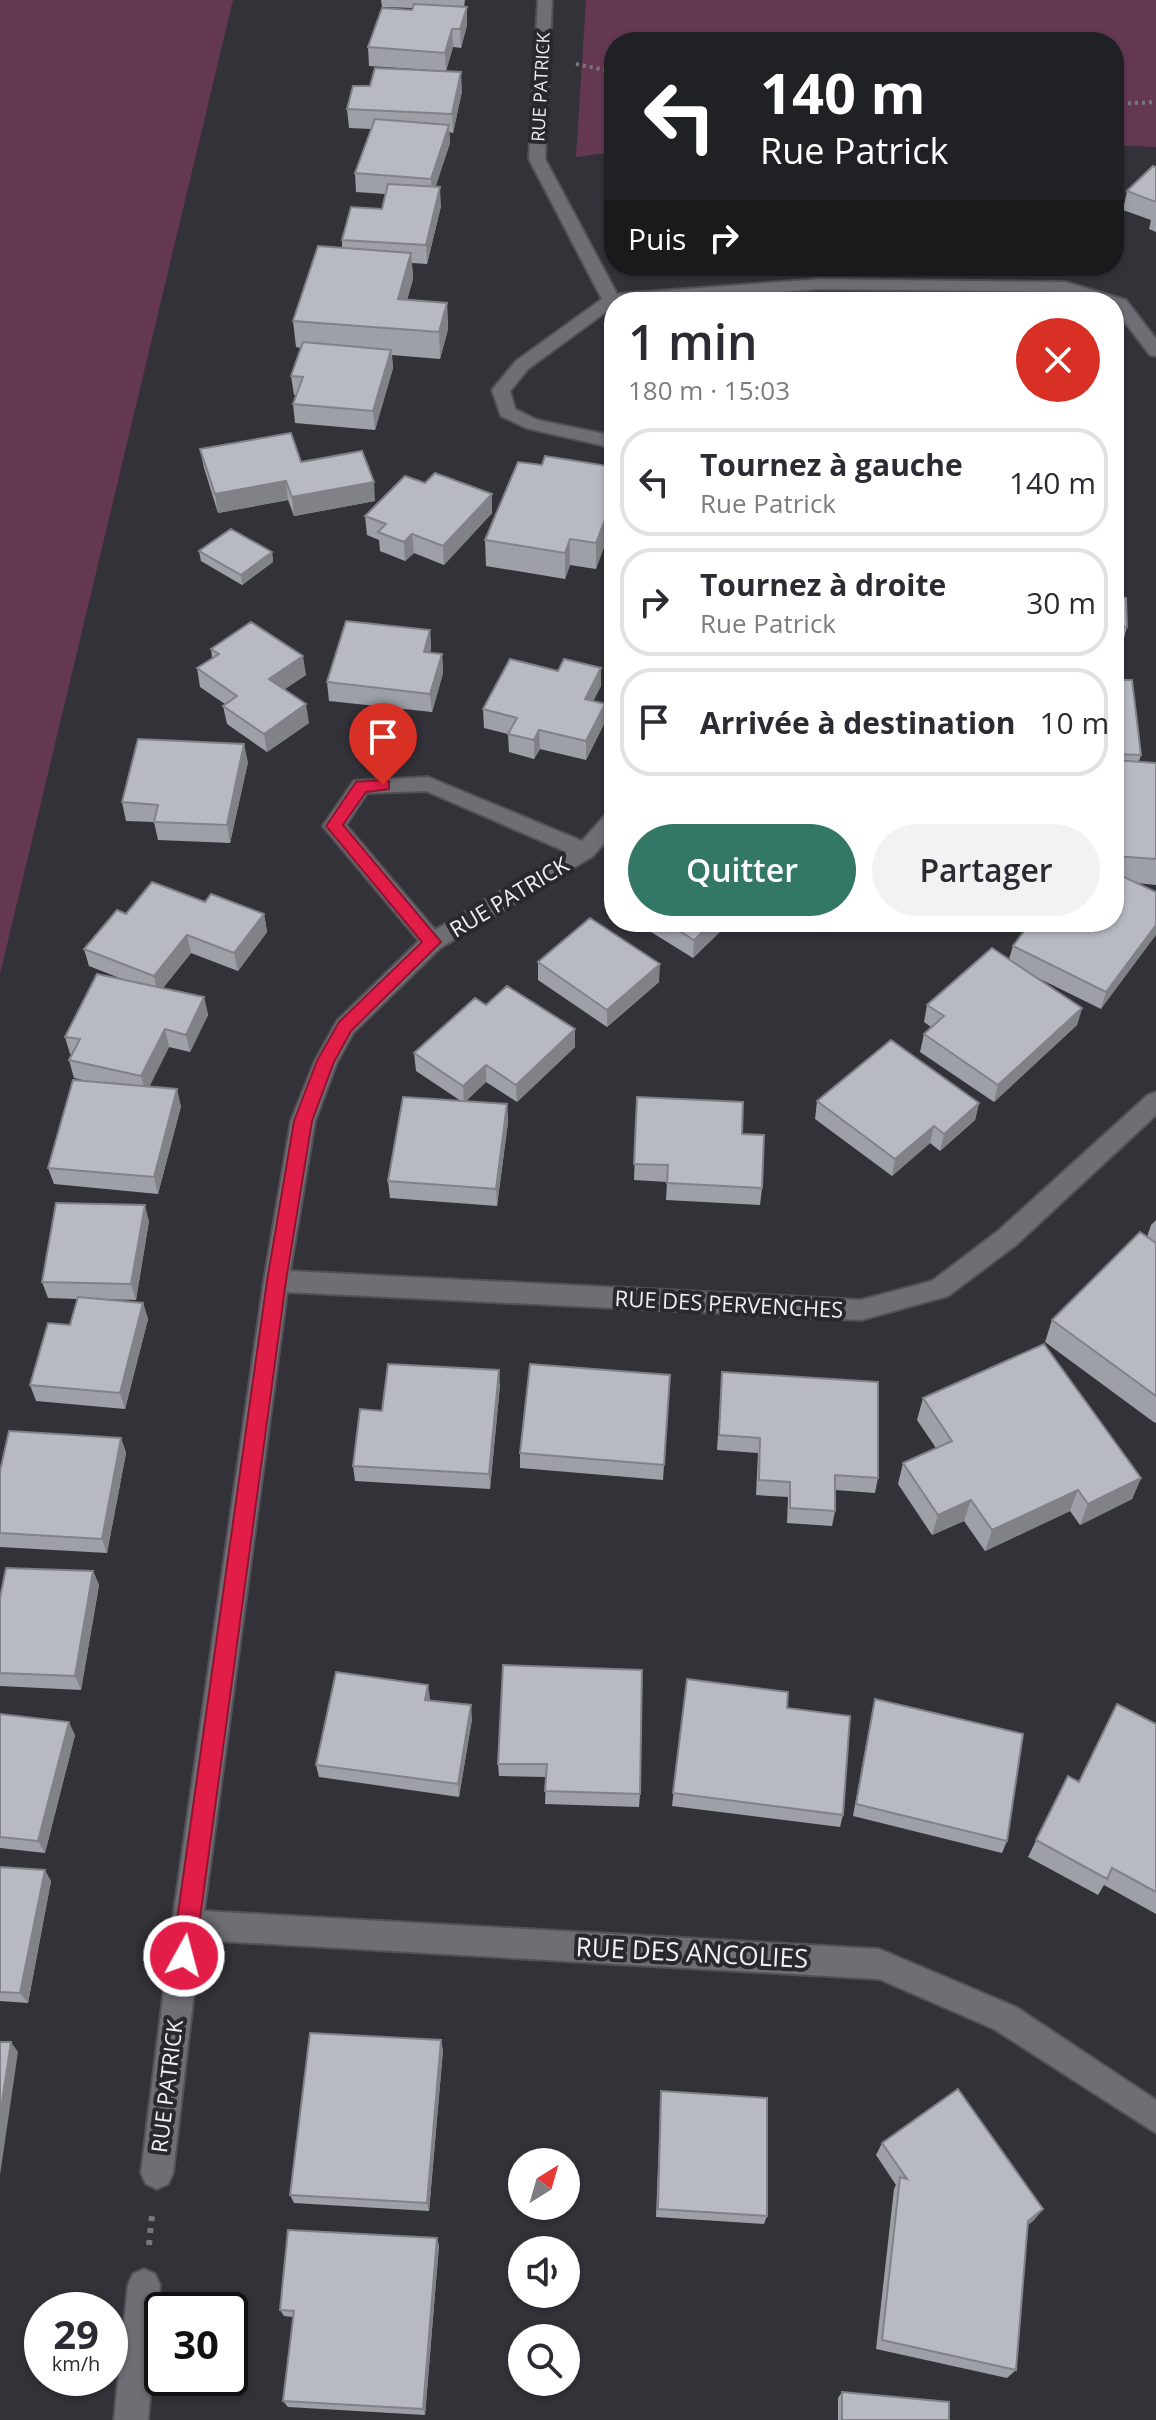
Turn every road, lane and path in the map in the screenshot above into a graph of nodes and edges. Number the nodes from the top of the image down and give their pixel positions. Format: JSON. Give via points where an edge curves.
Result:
{"nodes":[{"id":1,"x":545,"y":0,"type":"edge"},
{"id":2,"x":1156,"y":102,"type":"edge"},
{"id":3,"x":1124,"y":104,"type":"edge"},
{"id":4,"x":608,"y":292,"type":"edge"},
{"id":5,"x":728,"y":292,"type":"edge"},
{"id":6,"x":1081,"y":292,"type":"edge"},
{"id":7,"x":604,"y":308,"type":"edge"},
{"id":8,"x":1124,"y":309,"type":"edge"},
{"id":9,"x":1156,"y":351,"type":"edge"},
{"id":10,"x":604,"y":440,"type":"edge"},
{"id":11,"x":604,"y":829,"type":"edge"},
{"id":12,"x":585,"y":851,"type":"junction"},
{"id":13,"x":432,"y":942,"type":"junction"},
{"id":14,"x":1156,"y":1101,"type":"edge"},
{"id":15,"x":276,"y":1281,"type":"junction"},
{"id":16,"x":187,"y":1925,"type":"junction"},
{"id":17,"x":1156,"y":2118,"type":"edge"},
{"id":18,"x":157,"y":2173,"type":"joint"},
{"id":19,"x":144,"y":2285,"type":"joint"},
{"id":20,"x":131,"y":2420,"type":"edge"}],
"edges":[{"from":1,"to":4,"type":"street","name":"RUE PATRICK","via":[[537,159]]},
{"from":2,"to":3,"type":"path"},
{"from":5,"to":6,"type":"street","via":[[820,284],[1065,287]]},
{"from":7,"to":10,"type":"street","via":[[522,365],[501,390],[507,412],[532,424]]},
{"from":8,"to":9,"type":"street"},
{"from":11,"to":12,"type":"street","name":"RUE PATRICK"},
{"from":12,"to":13,"type":"street","name":"RUE PATRICK"},
{"from":12,"to":13,"type":"street","name":"RUE PATRICK","via":[[428,784],[361,786],[334,826]]},
{"from":13,"to":15,"type":"street","name":"RUE PATRICK","via":[[345,1027],[326,1061],[303,1121]]},
{"from":14,"to":15,"type":"street","name":"RUE DES PERVENCHES","via":[[1007,1238],[939,1289],[861,1310]]},
{"from":15,"to":16,"type":"street","name":"RUE PATRICK"},
{"from":16,"to":17,"type":"street","name":"RUE DES ANCOLIES","via":[[879,1964],[1005,2018]]},
{"from":16,"to":18,"type":"street","name":"RUE PATRICK"},
{"from":18,"to":19,"type":"path","name":"RUE PATRICK"},
{"from":19,"to":20,"type":"street"}]}
